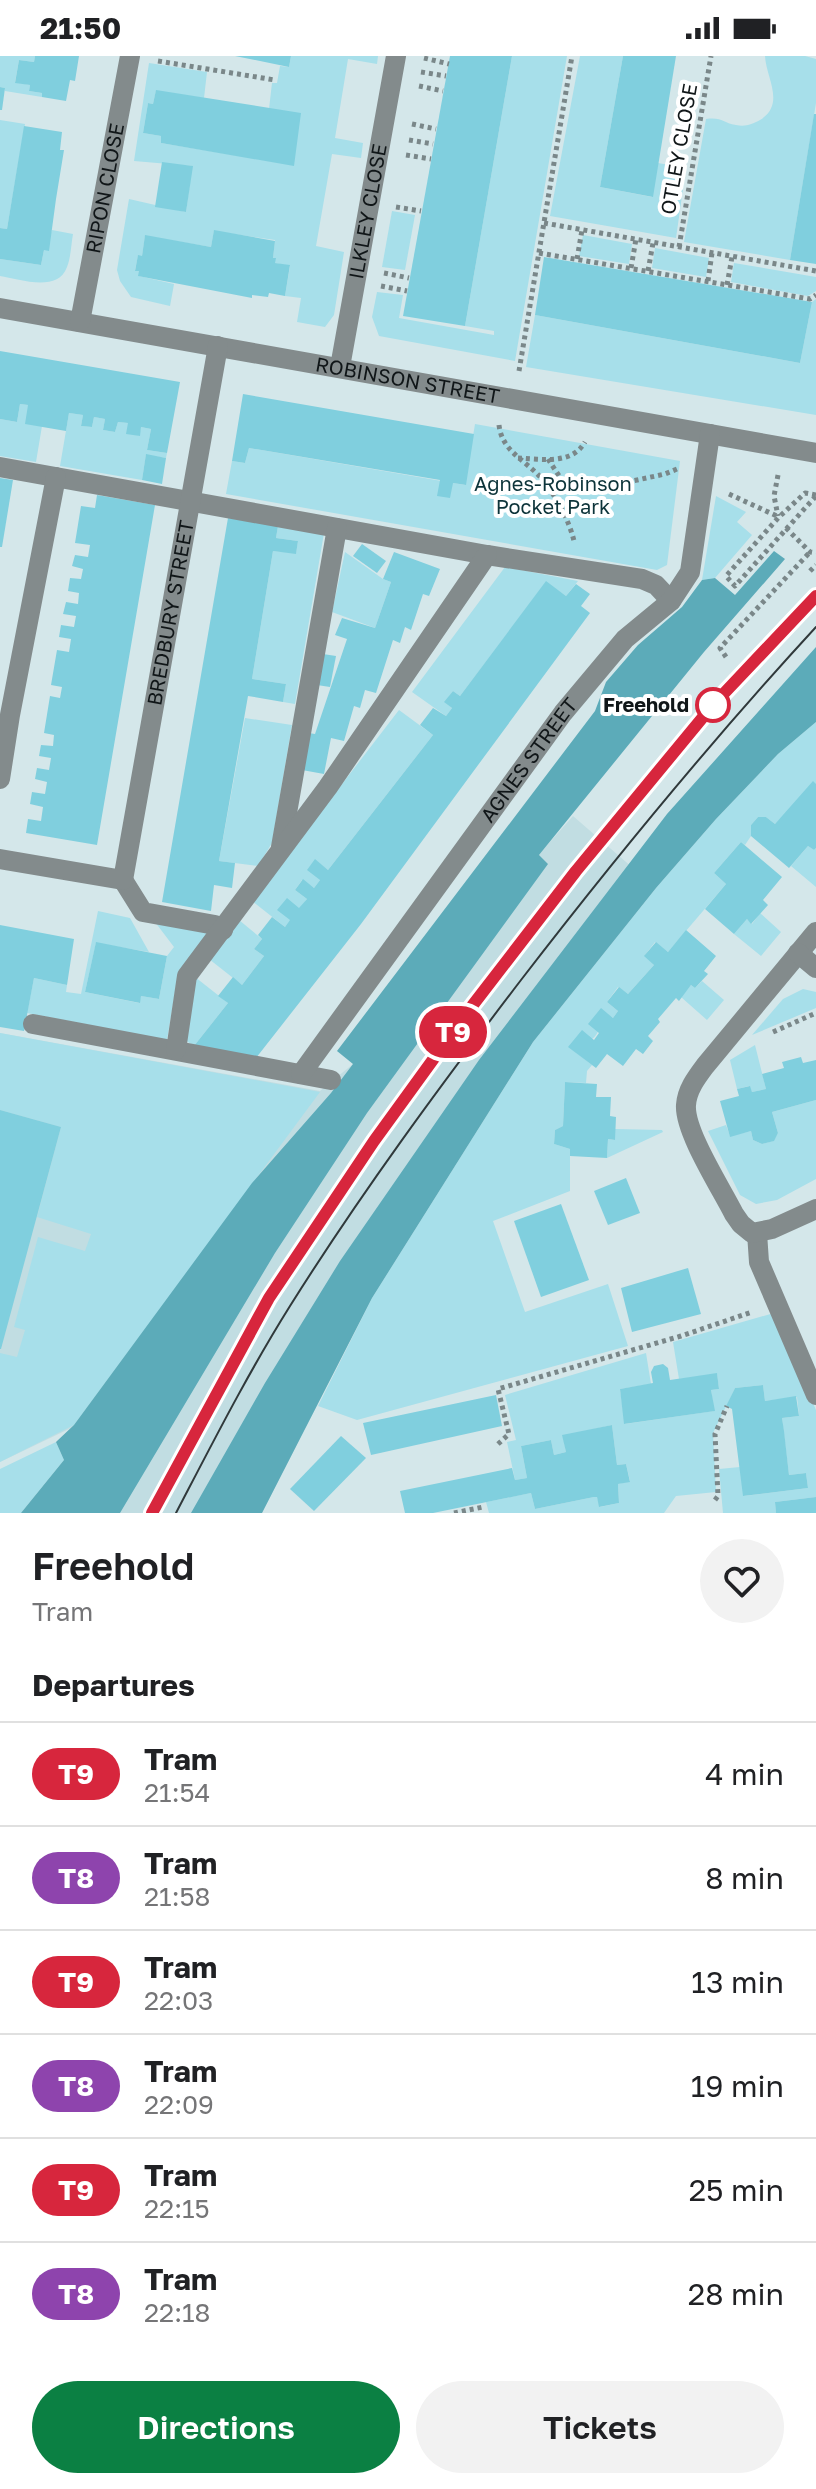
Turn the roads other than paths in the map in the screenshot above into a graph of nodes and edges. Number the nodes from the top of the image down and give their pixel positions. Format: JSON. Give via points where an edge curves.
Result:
{"nodes":[{"id":1,"x":396,"y":56,"type":"edge"},
{"id":2,"x":137,"y":57,"type":"edge"},
{"id":3,"x":0,"y":308,"type":"edge"},
{"id":4,"x":80,"y":322,"type":"junction"},
{"id":5,"x":218,"y":346,"type":"junction"},
{"id":6,"x":340,"y":367,"type":"junction"},
{"id":7,"x":710,"y":434,"type":"junction"},
{"id":8,"x":816,"y":453,"type":"edge"},
{"id":9,"x":0,"y":467,"type":"edge"},
{"id":10,"x":56,"y":477,"type":"junction"},
{"id":11,"x":189,"y":501,"type":"junction"},
{"id":12,"x":337,"y":528,"type":"junction"},
{"id":13,"x":487,"y":555,"type":"junction"},
{"id":14,"x":671,"y":601,"type":"junction"},
{"id":15,"x":5,"y":714,"type":"edge"},
{"id":16,"x":0,"y":779,"type":"edge"},
{"id":17,"x":281,"y":850,"type":"junction"},
{"id":18,"x":0,"y":859,"type":"edge"},
{"id":19,"x":123,"y":880,"type":"junction"},
{"id":20,"x":223,"y":930,"type":"junction"},
{"id":21,"x":816,"y":932,"type":"edge"},
{"id":22,"x":798,"y":953,"type":"junction"},
{"id":23,"x":816,"y":968,"type":"edge"},
{"id":24,"x":33,"y":1024,"type":"dead end"},
{"id":25,"x":176,"y":1050,"type":"junction"},
{"id":26,"x":301,"y":1074,"type":"junction"},
{"id":27,"x":331,"y":1080,"type":"dead end"},
{"id":28,"x":816,"y":1209,"type":"edge"},
{"id":29,"x":757,"y":1233,"type":"junction"},
{"id":30,"x":816,"y":1395,"type":"edge"}],
"edges":[{"from":1,"to":6,"type":"street","name":"ILKLEY CLOSE"},
{"from":2,"to":4,"type":"street","name":"RIPON CLOSE"},
{"from":3,"to":4,"type":"street","name":"ROBINSON STREET"},
{"from":4,"to":5,"type":"street","name":"ROBINSON STREET"},
{"from":5,"to":6,"type":"street","name":"ROBINSON STREET"},
{"from":5,"to":11,"type":"street","name":"BREDBURY STREET"},
{"from":6,"to":7,"type":"street","name":"ROBINSON STREET"},
{"from":7,"to":8,"type":"street","name":"ROBINSON STREET"},
{"from":7,"to":14,"type":"street","name":"AGNES STREET","via":[[690,572]]},
{"from":9,"to":10,"type":"street"},
{"from":10,"to":11,"type":"street"},
{"from":10,"to":15,"type":"street"},
{"from":11,"to":12,"type":"street"},
{"from":11,"to":19,"type":"street","name":"BREDBURY STREET"},
{"from":12,"to":13,"type":"street"},
{"from":12,"to":17,"type":"street"},
{"from":13,"to":14,"type":"street","via":[[642,579]]},
{"from":13,"to":17,"type":"street"},
{"from":14,"to":26,"type":"street","name":"AGNES STREET","via":[[625,639],[563,713]]},
{"from":15,"to":16,"type":"street"},
{"from":17,"to":20,"type":"street"},
{"from":18,"to":19,"type":"street"},
{"from":19,"to":20,"type":"street","via":[[143,912]]},
{"from":20,"to":25,"type":"street","via":[[187,976]]},
{"from":21,"to":22,"type":"street"},
{"from":22,"to":23,"type":"street"},
{"from":22,"to":29,"type":"street","via":[[721,1044],[688,1096],[691,1130],[734,1214]]},
{"from":24,"to":25,"type":"street"},
{"from":25,"to":26,"type":"street"},
{"from":26,"to":27,"type":"street"},
{"from":28,"to":29,"type":"street"},
{"from":29,"to":30,"type":"street","via":[[759,1262]]}]}
